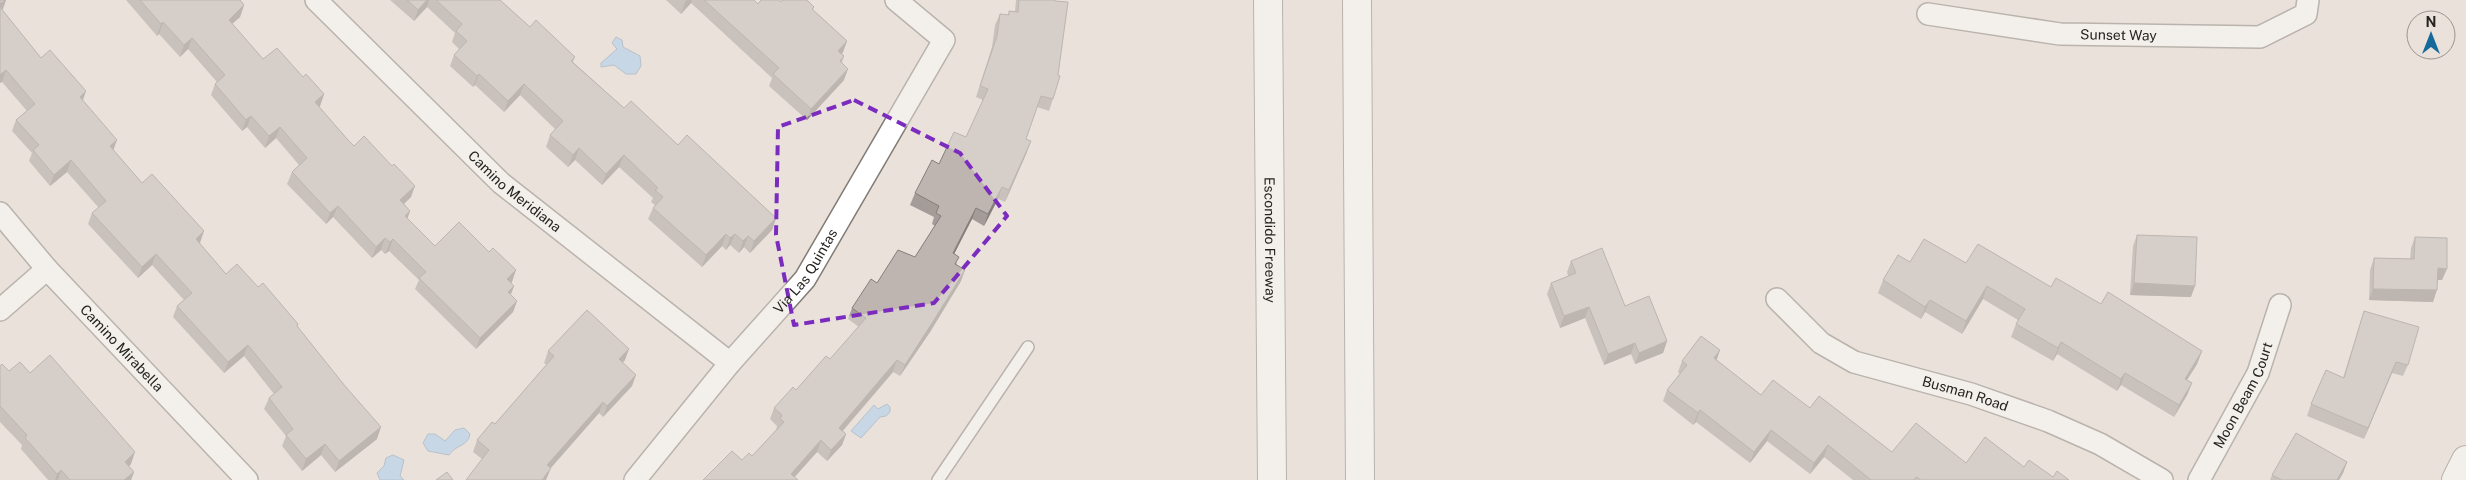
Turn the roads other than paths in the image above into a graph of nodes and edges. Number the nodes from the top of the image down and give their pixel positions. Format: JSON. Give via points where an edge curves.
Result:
{"nodes":[{"id":1,"x":316,"y":0,"type":"edge"},
{"id":2,"x":896,"y":0,"type":"edge"},
{"id":3,"x":1268,"y":0,"type":"edge"},
{"id":4,"x":1357,"y":0,"type":"edge"},
{"id":5,"x":2307,"y":7,"type":"edge"},
{"id":6,"x":1928,"y":14,"type":"dead end"},
{"id":7,"x":0,"y":213,"type":"edge"},
{"id":8,"x":47,"y":269,"type":"junction"},
{"id":9,"x":1776,"y":299,"type":"dead end"},
{"id":10,"x":2280,"y":306,"type":"dead end"},
{"id":11,"x":0,"y":310,"type":"edge"},
{"id":12,"x":1028,"y":347,"type":"dead end"},
{"id":13,"x":730,"y":363,"type":"junction"},
{"id":14,"x":2466,"y":460,"type":"edge"},
{"id":15,"x":247,"y":480,"type":"edge"},
{"id":16,"x":635,"y":480,"type":"edge"},
{"id":17,"x":938,"y":480,"type":"edge"},
{"id":18,"x":1272,"y":480,"type":"edge"},
{"id":19,"x":1360,"y":480,"type":"edge"},
{"id":20,"x":2162,"y":480,"type":"edge"},
{"id":21,"x":2199,"y":480,"type":"edge"},
{"id":22,"x":2456,"y":480,"type":"edge"}],
"edges":[{"from":1,"to":13,"type":"street","name":"Camino Meridiana","via":[[502,183]]},
{"from":2,"to":13,"type":"street","name":"Via Las Quintas","via":[[944,40],[805,279]]},
{"from":3,"to":18,"type":"main road","name":"Escondido Freeway"},
{"from":4,"to":19,"type":"main road"},
{"from":5,"to":6,"type":"street","name":"Sunset Way","via":[[2260,37],[2060,34]]},
{"from":7,"to":8,"type":"street","name":"Camino Mirabella"},
{"from":8,"to":11,"type":"street"},
{"from":8,"to":15,"type":"street","name":"Camino Mirabella"},
{"from":9,"to":20,"type":"street","name":"Busman Road","via":[[1821,343],[1854,362],[1971,394],[2048,421],[2100,444]]},
{"from":10,"to":21,"type":"street","name":"Moon Beam Court","via":[[2258,373]]},
{"from":12,"to":17,"type":"lane"},
{"from":13,"to":16,"type":"street","name":"Via Las Quintas"},
{"from":14,"to":22,"type":"main road"}]}
